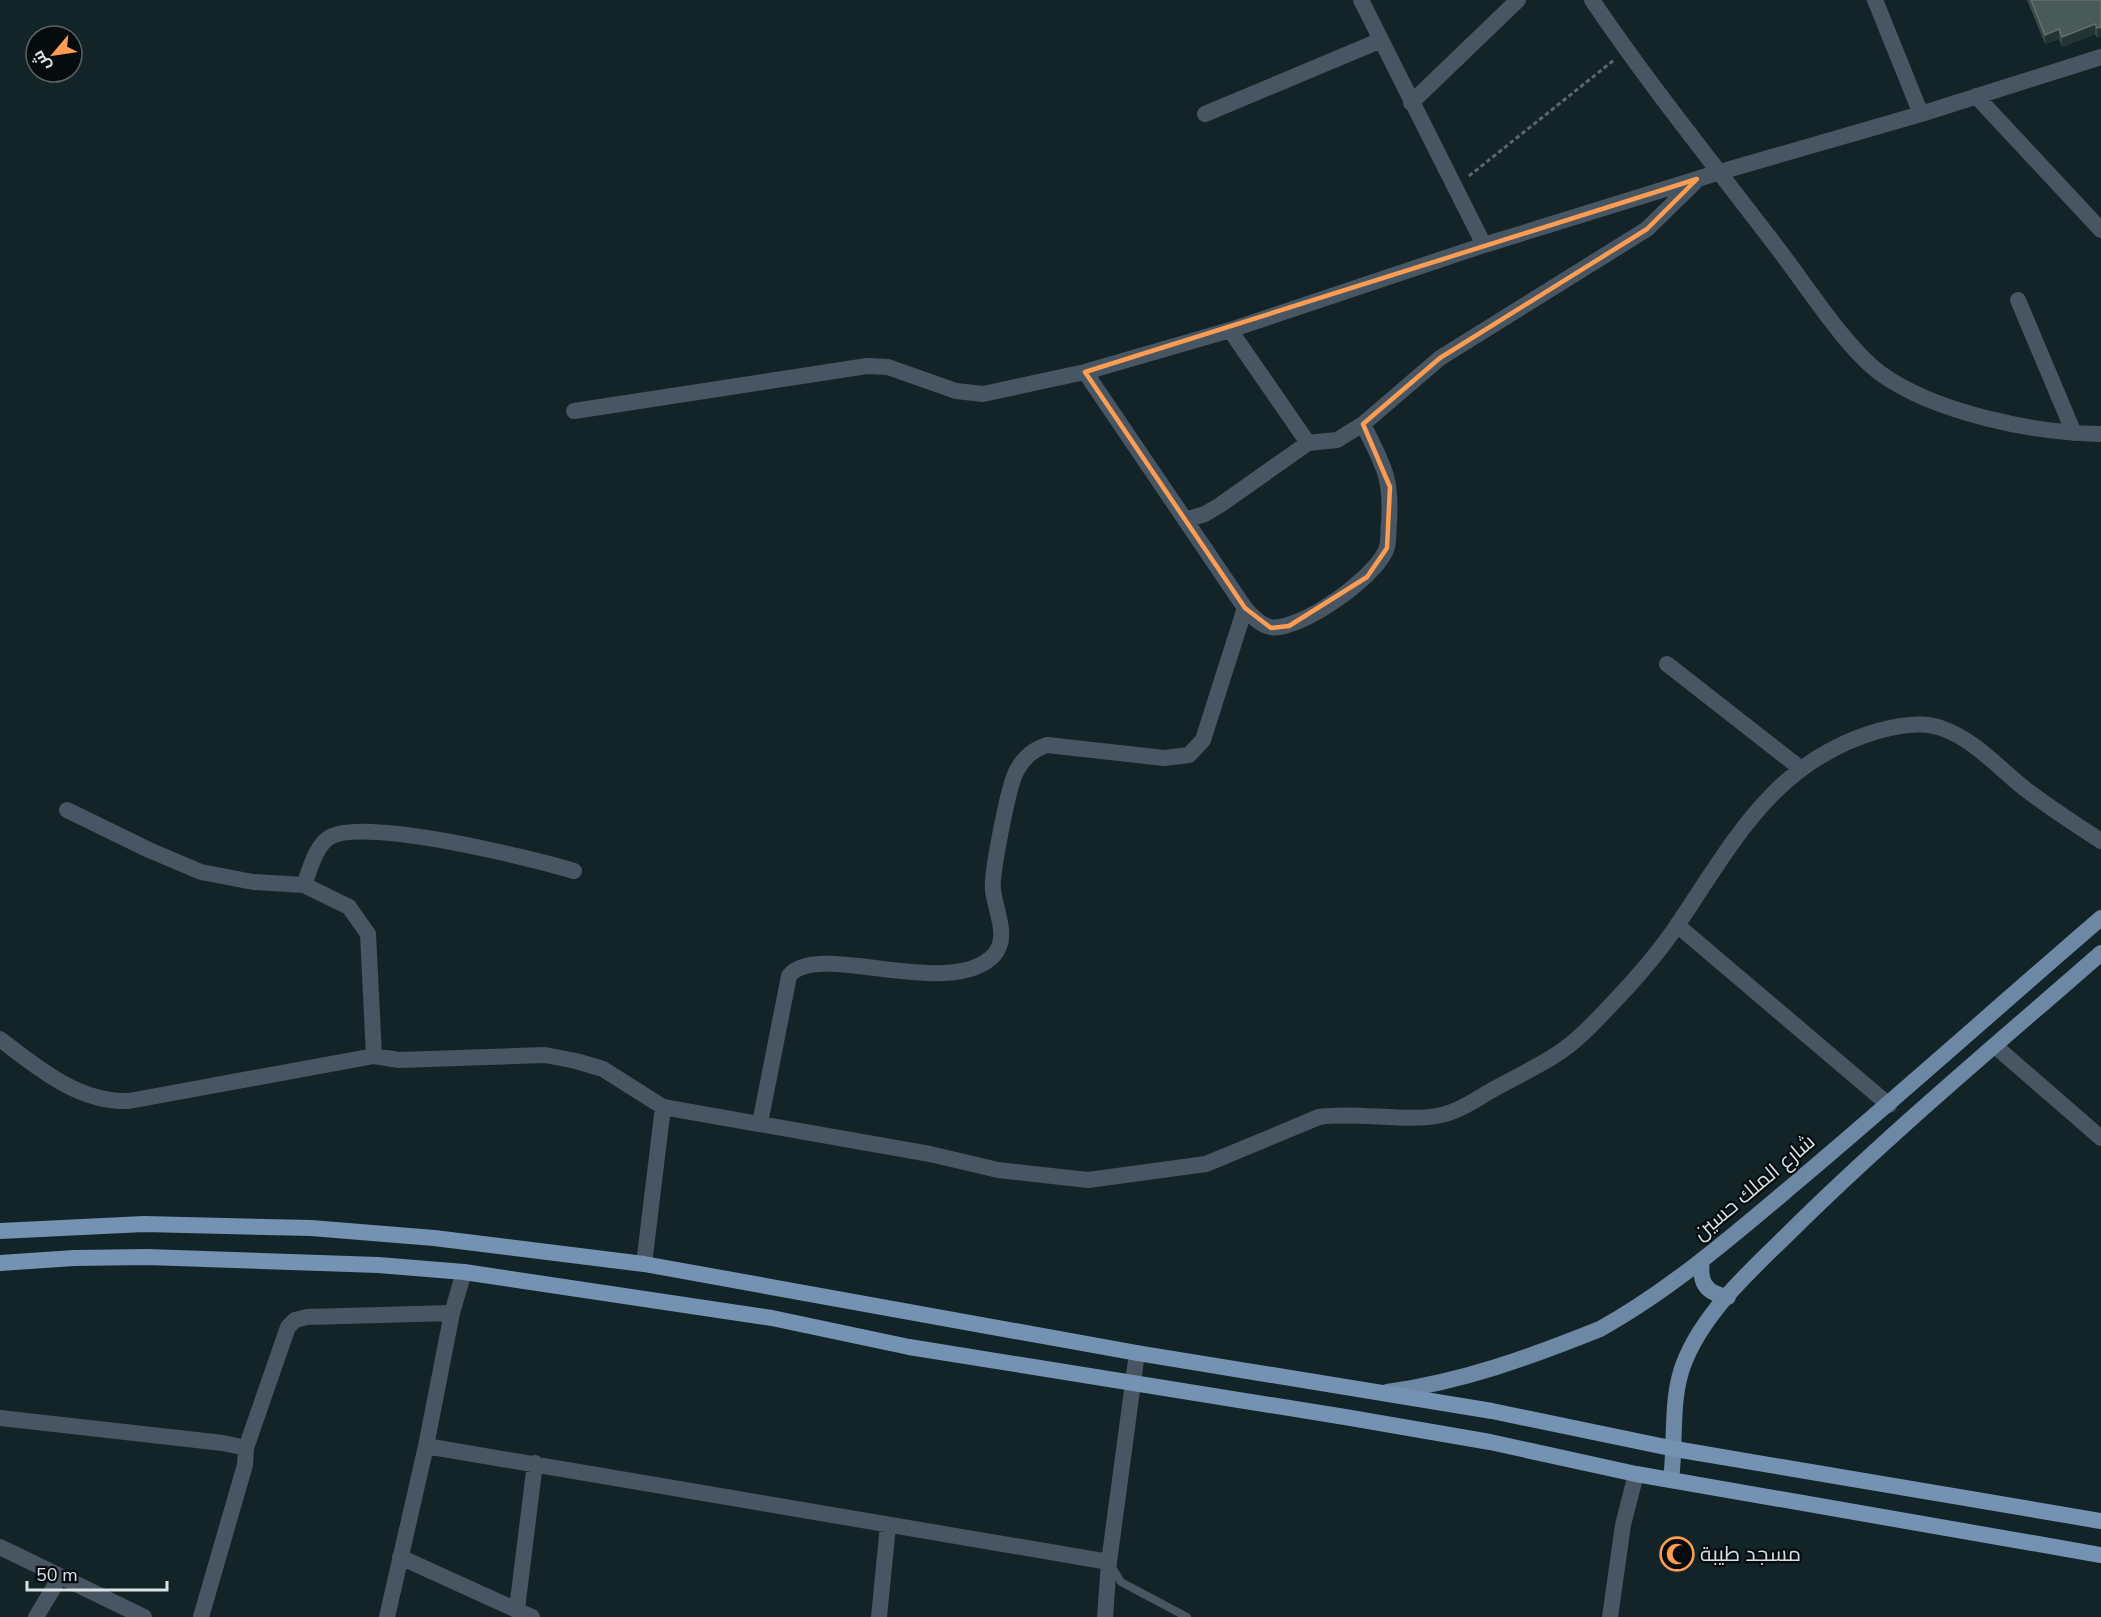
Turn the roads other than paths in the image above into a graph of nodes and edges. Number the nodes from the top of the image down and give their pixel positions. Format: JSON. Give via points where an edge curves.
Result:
{"nodes":[{"id":1,"x":1361,"y":0,"type":"edge"},
{"id":2,"x":1518,"y":0,"type":"edge"},
{"id":3,"x":1592,"y":0,"type":"edge"},
{"id":4,"x":1875,"y":0,"type":"edge"},
{"id":5,"x":1379,"y":41,"type":"junction"},
{"id":6,"x":2101,"y":57,"type":"edge"},
{"id":7,"x":1976,"y":96,"type":"junction"},
{"id":8,"x":1411,"y":103,"type":"junction"},
{"id":9,"x":1205,"y":114,"type":"dead end"},
{"id":10,"x":1921,"y":114,"type":"junction"},
{"id":11,"x":1720,"y":172,"type":"junction"},
{"id":12,"x":1697,"y":179,"type":"junction"},
{"id":13,"x":2101,"y":230,"type":"edge"},
{"id":14,"x":1484,"y":245,"type":"junction"},
{"id":15,"x":2018,"y":300,"type":"dead end"},
{"id":16,"x":1230,"y":330,"type":"junction"},
{"id":17,"x":1085,"y":372,"type":"junction"},
{"id":18,"x":574,"y":411,"type":"dead end"},
{"id":19,"x":1363,"y":424,"type":"junction"},
{"id":20,"x":2074,"y":433,"type":"junction"},
{"id":21,"x":2101,"y":434,"type":"edge"},
{"id":22,"x":1308,"y":443,"type":"junction"},
{"id":23,"x":1185,"y":520,"type":"junction"},
{"id":24,"x":1245,"y":608,"type":"junction"},
{"id":25,"x":1667,"y":664,"type":"dead end"},
{"id":26,"x":1800,"y":768,"type":"junction"},
{"id":27,"x":67,"y":810,"type":"dead end"},
{"id":28,"x":2101,"y":841,"type":"edge"},
{"id":29,"x":574,"y":871,"type":"dead end"},
{"id":30,"x":304,"y":885,"type":"junction"},
{"id":31,"x":2101,"y":918,"type":"edge"},
{"id":32,"x":1677,"y":925,"type":"junction"},
{"id":33,"x":2101,"y":953,"type":"edge"},
{"id":34,"x":1971,"y":1034,"type":"junction"},
{"id":35,"x":0,"y":1040,"type":"edge"},
{"id":36,"x":1992,"y":1049,"type":"junction"},
{"id":37,"x":374,"y":1056,"type":"junction"},
{"id":38,"x":1889,"y":1105,"type":"junction"},
{"id":39,"x":663,"y":1107,"type":"junction"},
{"id":40,"x":760,"y":1122,"type":"junction"},
{"id":41,"x":2101,"y":1138,"type":"edge"},
{"id":42,"x":0,"y":1231,"type":"edge"},
{"id":43,"x":1702,"y":1260,"type":"junction"},
{"id":44,"x":0,"y":1263,"type":"edge"},
{"id":45,"x":644,"y":1264,"type":"junction"},
{"id":46,"x":464,"y":1272,"type":"junction"},
{"id":47,"x":1728,"y":1297,"type":"junction"},
{"id":48,"x":452,"y":1313,"type":"junction"},
{"id":49,"x":1137,"y":1353,"type":"junction"},
{"id":50,"x":1134,"y":1385,"type":"junction"},
{"id":51,"x":1381,"y":1393,"type":"junction"},
{"id":52,"x":0,"y":1418,"type":"edge"},
{"id":53,"x":426,"y":1446,"type":"junction"},
{"id":54,"x":246,"y":1448,"type":"junction"},
{"id":55,"x":1675,"y":1449,"type":"junction"},
{"id":56,"x":535,"y":1463,"type":"junction"},
{"id":57,"x":1636,"y":1474,"type":"junction"},
{"id":58,"x":1671,"y":1480,"type":"junction"},
{"id":59,"x":2101,"y":1521,"type":"edge"},
{"id":60,"x":888,"y":1526,"type":"junction"},
{"id":61,"x":0,"y":1546,"type":"edge"},
{"id":62,"x":2101,"y":1556,"type":"edge"},
{"id":63,"x":400,"y":1557,"type":"junction"},
{"id":64,"x":1109,"y":1562,"type":"junction"},
{"id":65,"x":60,"y":1577,"type":"junction"},
{"id":66,"x":517,"y":1609,"type":"junction"},
{"id":67,"x":36,"y":1617,"type":"edge"},
{"id":68,"x":144,"y":1617,"type":"edge"},
{"id":69,"x":201,"y":1617,"type":"edge"},
{"id":70,"x":387,"y":1617,"type":"edge"},
{"id":71,"x":532,"y":1617,"type":"edge"},
{"id":72,"x":879,"y":1617,"type":"edge"},
{"id":73,"x":1105,"y":1617,"type":"edge"},
{"id":74,"x":1187,"y":1617,"type":"edge"},
{"id":75,"x":1610,"y":1617,"type":"edge"}],
"edges":[{"from":1,"to":5,"type":"street"},
{"from":2,"to":8,"type":"street"},
{"from":3,"to":11,"type":"street","via":[[1626,51]]},
{"from":4,"to":10,"type":"street"},
{"from":5,"to":8,"type":"street"},
{"from":5,"to":9,"type":"street"},
{"from":6,"to":7,"type":"street"},
{"from":7,"to":10,"type":"street"},
{"from":7,"to":13,"type":"street"},
{"from":8,"to":14,"type":"street"},
{"from":10,"to":11,"type":"street"},
{"from":11,"to":12,"type":"street"},
{"from":11,"to":20,"type":"street","via":[[1830,317],[1880,373],[1932,400],[1972,413]]},
{"from":12,"to":14,"type":"street"},
{"from":12,"to":19,"type":"street","via":[[1647,229],[1440,358]]},
{"from":14,"to":16,"type":"street"},
{"from":15,"to":20,"type":"street"},
{"from":16,"to":17,"type":"street"},
{"from":16,"to":22,"type":"street"},
{"from":17,"to":18,"type":"street","via":[[983,394],[956,391],[888,367],[867,366]]},
{"from":17,"to":23,"type":"street"},
{"from":19,"to":22,"type":"street","via":[[1337,440]]},
{"from":19,"to":24,"type":"street","via":[[1390,488],[1387,548],[1378,563],[1355,586],[1289,626],[1271,628]]},
{"from":20,"to":21,"type":"street"},
{"from":22,"to":23,"type":"street","via":[[1220,505]]},
{"from":23,"to":24,"type":"street"},
{"from":24,"to":40,"type":"street","via":[[1203,740],[1189,756],[1164,758],[1047,745],[1030,752],[1016,771],[994,867],[993,890],[1001,937],[1000,947],[992,957],[952,974],[808,963],[796,967],[789,976]]},
{"from":25,"to":26,"type":"street"},
{"from":26,"to":28,"type":"street","via":[[1870,733],[1916,725],[1940,727]]},
{"from":26,"to":32,"type":"street","via":[[1731,842]]},
{"from":27,"to":30,"type":"street","via":[[201,872],[253,882]]},
{"from":29,"to":30,"type":"street","via":[[529,857],[358,831],[342,832],[320,847]]},
{"from":30,"to":37,"type":"street","via":[[349,907],[368,934]]},
{"from":31,"to":34,"type":"main road","name":"شارع الملك حسين"},
{"from":32,"to":38,"type":"street"},
{"from":32,"to":40,"type":"street","via":[[1638,977],[1577,1039],[1554,1056],[1441,1115],[1319,1117],[1206,1164],[1088,1180],[998,1170]]},
{"from":33,"to":36,"type":"main road"},
{"from":34,"to":36,"type":"main road"},
{"from":34,"to":38,"type":"main road","name":"شارع الملك حسين"},
{"from":35,"to":37,"type":"street","via":[[42,1071],[107,1102]]},
{"from":36,"to":41,"type":"street"},
{"from":36,"to":47,"type":"main road","via":[[1848,1176]]},
{"from":37,"to":39,"type":"street","via":[[411,1060],[545,1055],[603,1069]]},
{"from":38,"to":43,"type":"main road","name":"شارع الملك حسين"},
{"from":39,"to":40,"type":"street"},
{"from":39,"to":45,"type":"street"},
{"from":42,"to":45,"type":"highway","via":[[144,1224],[311,1228]]},
{"from":43,"to":47,"type":"main road","via":[[1703,1284],[1713,1294]]},
{"from":43,"to":51,"type":"main road","name":"شارع الملك حسين","via":[[1600,1329],[1485,1372]]},
{"from":44,"to":46,"type":"highway","via":[[157,1257]]},
{"from":45,"to":49,"type":"highway"},
{"from":46,"to":48,"type":"street"},
{"from":46,"to":50,"type":"highway","via":[[772,1318],[909,1347]]},
{"from":47,"to":55,"type":"main road","via":[[1705,1324],[1684,1363],[1677,1393]]},
{"from":48,"to":53,"type":"street"},
{"from":48,"to":54,"type":"street","via":[[296,1320],[281,1342]]},
{"from":49,"to":50,"type":"street"},
{"from":49,"to":51,"type":"highway"},
{"from":50,"to":57,"type":"highway","via":[[1490,1442]]},
{"from":50,"to":64,"type":"street"},
{"from":51,"to":55,"type":"highway","via":[[1492,1411]]},
{"from":52,"to":54,"type":"street"},
{"from":53,"to":56,"type":"street"},
{"from":53,"to":63,"type":"street"},
{"from":54,"to":69,"type":"street"},
{"from":55,"to":58,"type":"main road"},
{"from":55,"to":59,"type":"highway"},
{"from":56,"to":60,"type":"street"},
{"from":56,"to":66,"type":"street"},
{"from":57,"to":58,"type":"highway"},
{"from":57,"to":75,"type":"street","via":[[1623,1525]]},
{"from":58,"to":62,"type":"highway"},
{"from":60,"to":64,"type":"street"},
{"from":60,"to":72,"type":"street"},
{"from":61,"to":65,"type":"street"},
{"from":63,"to":66,"type":"street"},
{"from":63,"to":70,"type":"street"},
{"from":64,"to":73,"type":"street"},
{"from":64,"to":74,"type":"lane","via":[[1121,1582]]},
{"from":65,"to":67,"type":"street"},
{"from":65,"to":68,"type":"street"},
{"from":66,"to":71,"type":"street"}]}
